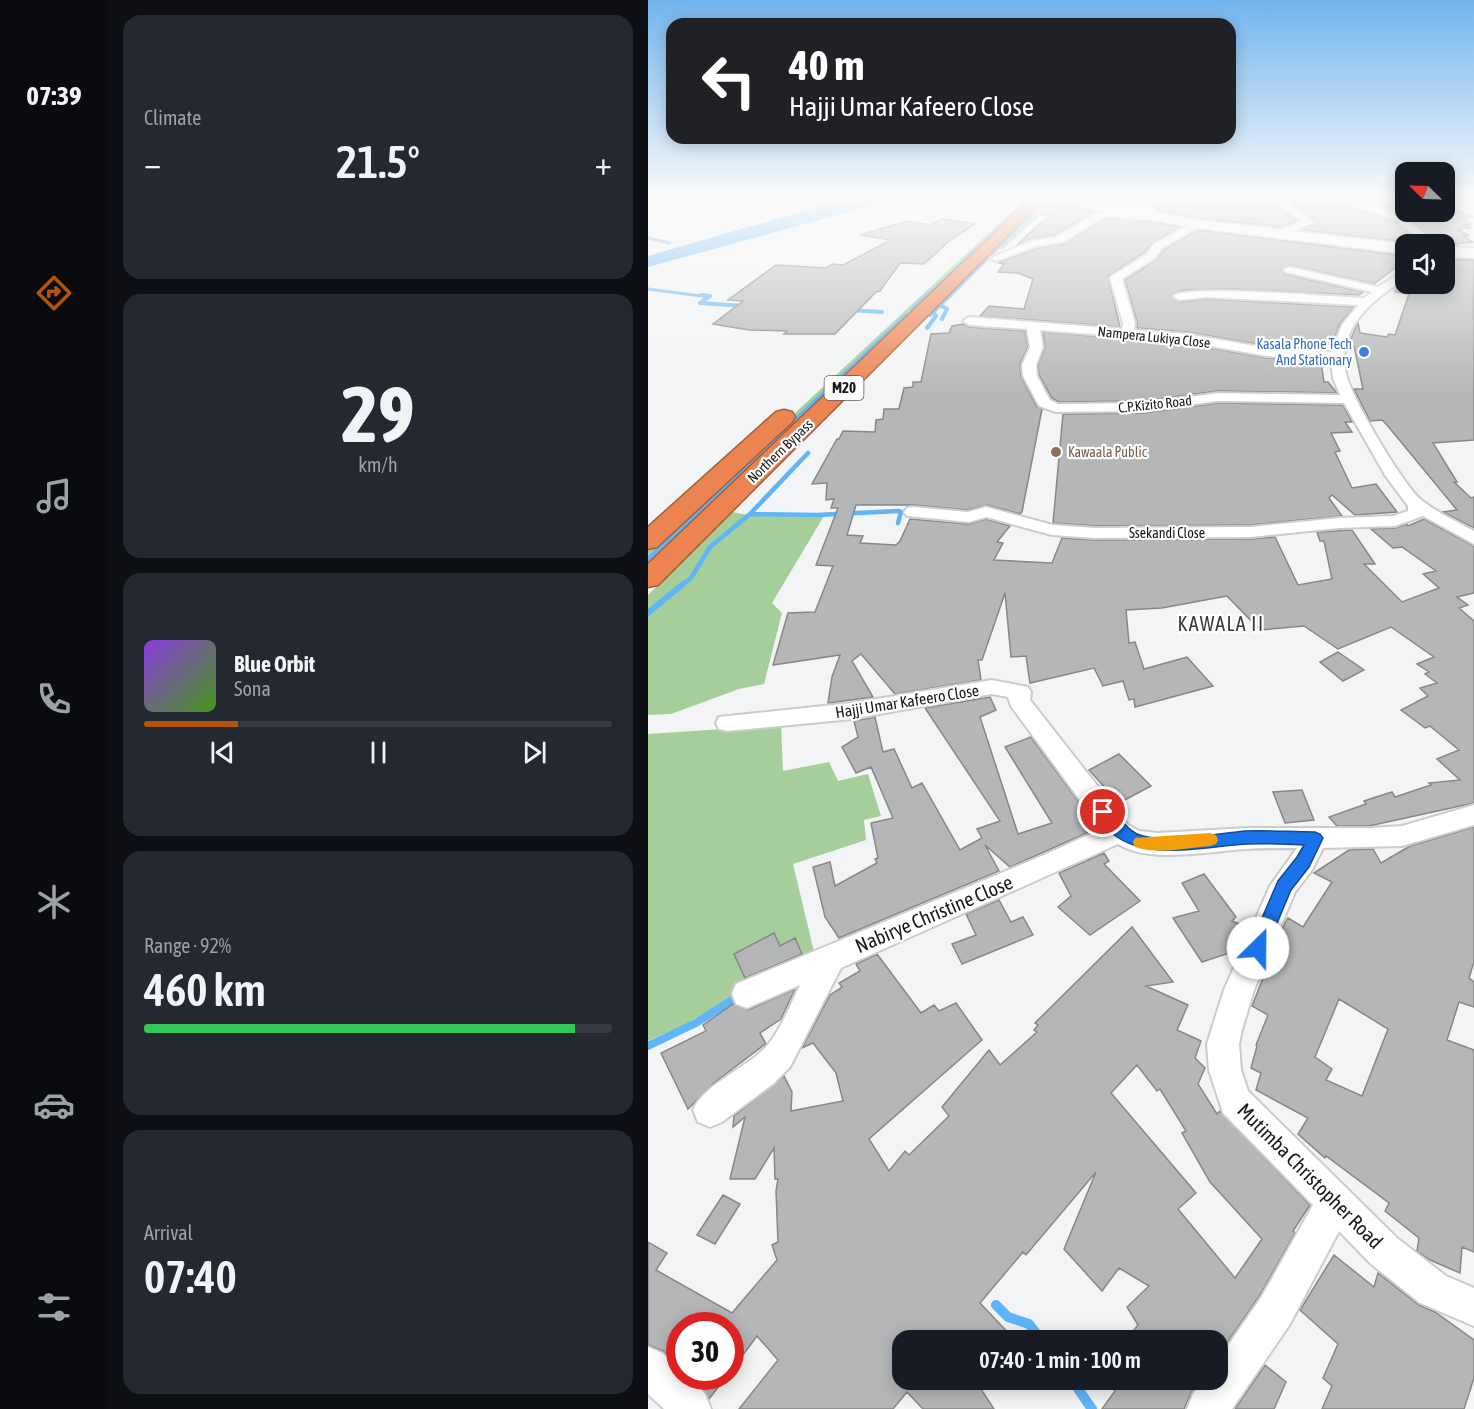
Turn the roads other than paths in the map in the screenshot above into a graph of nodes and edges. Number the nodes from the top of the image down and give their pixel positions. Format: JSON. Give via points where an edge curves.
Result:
{"nodes":[{"id":1,"x":951,"y":263,"type":"edge"},
{"id":2,"x":973,"y":263,"type":"edge"},
{"id":3,"x":1140,"y":263,"type":"edge"},
{"id":4,"x":1290,"y":270,"type":"dead end"},
{"id":5,"x":1395,"y":280,"type":"edge"},
{"id":6,"x":1379,"y":290,"type":"junction"},
{"id":7,"x":1179,"y":296,"type":"dead end"},
{"id":8,"x":1366,"y":302,"type":"junction"},
{"id":9,"x":969,"y":321,"type":"dead end"},
{"id":10,"x":1033,"y":327,"type":"junction"},
{"id":11,"x":1127,"y":335,"type":"junction"},
{"id":12,"x":1338,"y":356,"type":"junction"},
{"id":13,"x":846,"y":359,"type":"dead end"},
{"id":14,"x":1350,"y":399,"type":"junction"},
{"id":15,"x":795,"y":406,"type":"dead end"},
{"id":16,"x":1417,"y":506,"type":"junction"},
{"id":17,"x":913,"y":512,"type":"dead end"},
{"id":18,"x":1474,"y":539,"type":"edge"},
{"id":19,"x":648,"y":541,"type":"edge"},
{"id":20,"x":648,"y":579,"type":"edge"},
{"id":21,"x":727,"y":723,"type":"dead end"},
{"id":22,"x":1474,"y":815,"type":"edge"},
{"id":23,"x":1119,"y":832,"type":"junction"},
{"id":24,"x":1315,"y":838,"type":"junction"},
{"id":25,"x":830,"y":959,"type":"junction"},
{"id":26,"x":747,"y":994,"type":"dead end"},
{"id":27,"x":710,"y":1110,"type":"dead end"},
{"id":28,"x":1337,"y":1204,"type":"junction"},
{"id":29,"x":1474,"y":1307,"type":"edge"},
{"id":30,"x":648,"y":1367,"type":"edge"},
{"id":31,"x":690,"y":1409,"type":"edge"},
{"id":32,"x":1208,"y":1409,"type":"edge"}],
"edges":[{"from":1,"to":13,"type":"highway"},
{"from":2,"to":20,"type":"highway","name":"Northern Bypass","number":"M20"},
{"from":3,"to":11,"type":"street","via":[[1116,278],[1128,321]]},
{"from":4,"to":6,"type":"street"},
{"from":5,"to":6,"type":"street"},
{"from":6,"to":8,"type":"street"},
{"from":7,"to":8,"type":"street"},
{"from":8,"to":12,"type":"street","via":[[1344,333]]},
{"from":9,"to":10,"type":"street","name":"Nampera Lukiya Close"},
{"from":10,"to":11,"type":"street","name":"Nampera Lukiya Close"},
{"from":10,"to":14,"type":"street","name":"C.P.Kizito Road","via":[[1037,355],[1029,368],[1048,406],[1134,407],[1218,397]]},
{"from":11,"to":12,"type":"street","name":"Nampera Lukiya Close","via":[[1202,340],[1277,353]]},
{"from":12,"to":14,"type":"street","via":[[1337,368]]},
{"from":14,"to":16,"type":"street","via":[[1381,456]]},
{"from":15,"to":19,"type":"highway","name":"Northern Bypass"},
{"from":16,"to":17,"type":"street","name":"Ssekandi Close","via":[[1416,514],[1395,521],[1251,532],[1095,533],[1052,530],[986,512],[969,517]]},
{"from":16,"to":18,"type":"street"},
{"from":21,"to":23,"type":"street","name":"Hajji Umar Kafeero Close","via":[[852,711],[992,687],[1020,692],[1019,701]]},
{"from":22,"to":24,"type":"street","via":[[1402,836]]},
{"from":23,"to":24,"type":"street","via":[[1134,842],[1158,844],[1229,838]]},
{"from":23,"to":25,"type":"street","name":"Nabirye Christine Close"},
{"from":24,"to":28,"type":"street","name":"Mutimba Christopher Road","via":[[1284,886],[1239,990],[1223,1044],[1235,1101]]},
{"from":25,"to":26,"type":"street","name":"Nabirye Christine Close"},
{"from":25,"to":27,"type":"street","via":[[779,1056]]},
{"from":28,"to":29,"type":"street","name":"Mutimba Christopher Road","via":[[1384,1251],[1433,1290]]},
{"from":28,"to":32,"type":"street","via":[[1276,1310]]},
{"from":30,"to":31,"type":"street"}]}
